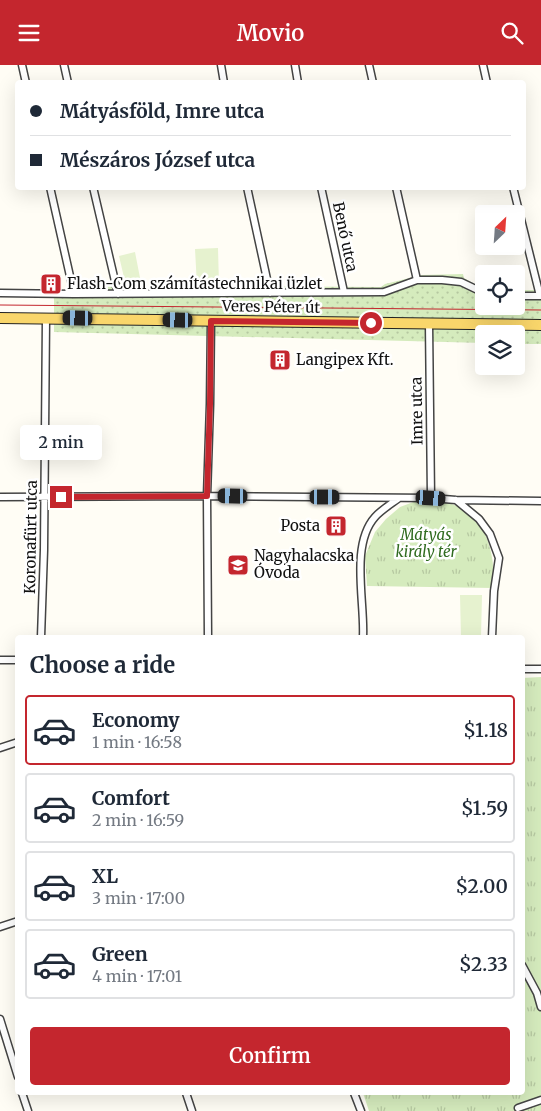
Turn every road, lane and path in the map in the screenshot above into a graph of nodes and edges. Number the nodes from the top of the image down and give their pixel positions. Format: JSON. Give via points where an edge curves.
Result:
{"nodes":[{"id":1,"x":22,"y":65,"type":"edge"},
{"id":2,"x":64,"y":65,"type":"edge"},
{"id":3,"x":220,"y":65,"type":"edge"},
{"id":4,"x":295,"y":65,"type":"edge"},
{"id":5,"x":369,"y":65,"type":"edge"},
{"id":6,"x":483,"y":65,"type":"edge"},
{"id":7,"x":25,"y":80,"type":"edge"},
{"id":8,"x":67,"y":80,"type":"edge"},
{"id":9,"x":223,"y":80,"type":"edge"},
{"id":10,"x":298,"y":80,"type":"edge"},
{"id":11,"x":372,"y":80,"type":"edge"},
{"id":12,"x":486,"y":80,"type":"edge"},
{"id":13,"x":51,"y":190,"type":"edge"},
{"id":14,"x":94,"y":190,"type":"edge"},
{"id":15,"x":248,"y":190,"type":"edge"},
{"id":16,"x":322,"y":190,"type":"edge"},
{"id":17,"x":397,"y":190,"type":"edge"},
{"id":18,"x":514,"y":190,"type":"edge"},
{"id":19,"x":417,"y":280,"type":"junction"},
{"id":20,"x":475,"y":289,"type":"edge"},
{"id":21,"x":344,"y":292,"type":"junction"},
{"id":22,"x":0,"y":293,"type":"edge"},
{"id":23,"x":270,"y":293,"type":"junction"},
{"id":24,"x":74,"y":294,"type":"junction"},
{"id":25,"x":118,"y":294,"type":"junction"},
{"id":26,"x":525,"y":296,"type":"edge"},
{"id":27,"x":541,"y":296,"type":"edge"},
{"id":28,"x":0,"y":318,"type":"edge"},
{"id":29,"x":46,"y":318,"type":"junction"},
{"id":30,"x":211,"y":321,"type":"junction"},
{"id":31,"x":429,"y":324,"type":"junction"},
{"id":32,"x":541,"y":325,"type":"edge"},
{"id":33,"x":207,"y":496,"type":"junction"},
{"id":34,"x":0,"y":497,"type":"edge"},
{"id":35,"x":44,"y":498,"type":"junction"},
{"id":36,"x":399,"y":498,"type":"junction"},
{"id":37,"x":431,"y":498,"type":"junction"},
{"id":38,"x":456,"y":500,"type":"junction"},
{"id":39,"x":541,"y":501,"type":"edge"},
{"id":40,"x":41,"y":635,"type":"edge"},
{"id":41,"x":208,"y":635,"type":"edge"},
{"id":42,"x":363,"y":635,"type":"edge"},
{"id":43,"x":492,"y":635,"type":"edge"},
{"id":44,"x":0,"y":660,"type":"edge"},
{"id":45,"x":15,"y":661,"type":"edge"},
{"id":46,"x":525,"y":669,"type":"edge"},
{"id":47,"x":541,"y":669,"type":"edge"},
{"id":48,"x":15,"y":743,"type":"edge"},
{"id":49,"x":0,"y":748,"type":"edge"},
{"id":50,"x":15,"y":922,"type":"edge"},
{"id":51,"x":0,"y":927,"type":"edge"},
{"id":52,"x":525,"y":971,"type":"edge"},
{"id":53,"x":541,"y":1007,"type":"edge"},
{"id":54,"x":0,"y":1019,"type":"edge"},
{"id":55,"x":15,"y":1067,"type":"edge"},
{"id":56,"x":23,"y":1095,"type":"edge"},
{"id":57,"x":187,"y":1095,"type":"edge"},
{"id":58,"x":355,"y":1095,"type":"edge"},
{"id":59,"x":540,"y":1101,"type":"edge"},
{"id":60,"x":28,"y":1111,"type":"edge"},
{"id":61,"x":192,"y":1111,"type":"edge"},
{"id":62,"x":361,"y":1111,"type":"edge"},
{"id":63,"x":524,"y":1111,"type":"edge"}],
"edges":[{"from":1,"to":7,"type":"street"},
{"from":2,"to":8,"type":"street"},
{"from":3,"to":9,"type":"street"},
{"from":4,"to":10,"type":"street"},
{"from":5,"to":11,"type":"street"},
{"from":6,"to":12,"type":"street"},
{"from":13,"to":24,"type":"street"},
{"from":14,"to":25,"type":"street"},
{"from":15,"to":23,"type":"street"},
{"from":16,"to":21,"type":"street","name":"Benő utca"},
{"from":17,"to":19,"type":"street"},
{"from":18,"to":27,"type":"street"},
{"from":19,"to":20,"type":"street","name":"Veres Péter út","via":[[451,280]]},
{"from":19,"to":21,"type":"street","name":"Veres Péter út","via":[[384,292]]},
{"from":21,"to":23,"type":"street","name":"Veres Péter út"},
{"from":22,"to":24,"type":"street","name":"Veres Péter út"},
{"from":23,"to":25,"type":"street","name":"Veres Péter út"},
{"from":24,"to":25,"type":"street","name":"Veres Péter út"},
{"from":26,"to":27,"type":"street"},
{"from":28,"to":29,"type":"main road","name":"Veres Péter út"},
{"from":29,"to":30,"type":"main road","name":"Veres Péter út"},
{"from":29,"to":35,"type":"street","name":"Koronafürt utca"},
{"from":30,"to":31,"type":"main road","name":"Veres Péter út"},
{"from":30,"to":33,"type":"street"},
{"from":31,"to":32,"type":"main road","name":"Veres Péter út"},
{"from":31,"to":37,"type":"street","name":"Imre utca"},
{"from":33,"to":35,"type":"street"},
{"from":33,"to":36,"type":"street"},
{"from":33,"to":41,"type":"street"},
{"from":34,"to":35,"type":"street"},
{"from":35,"to":40,"type":"street","name":"Koronafürt utca"},
{"from":36,"to":37,"type":"street"},
{"from":36,"to":42,"type":"street","via":[[374,517],[364,537],[360,562]]},
{"from":37,"to":38,"type":"street"},
{"from":38,"to":39,"type":"street"},
{"from":38,"to":43,"type":"street","via":[[479,519],[490,534],[499,558]]},
{"from":44,"to":45,"type":"street"},
{"from":46,"to":47,"type":"street"},
{"from":48,"to":49,"type":"street"},
{"from":50,"to":51,"type":"street"},
{"from":52,"to":53,"type":"street"},
{"from":54,"to":55,"type":"street"},
{"from":56,"to":60,"type":"street"},
{"from":57,"to":61,"type":"street"},
{"from":58,"to":62,"type":"street"},
{"from":59,"to":63,"type":"street","via":[[518,1108]]}]}
